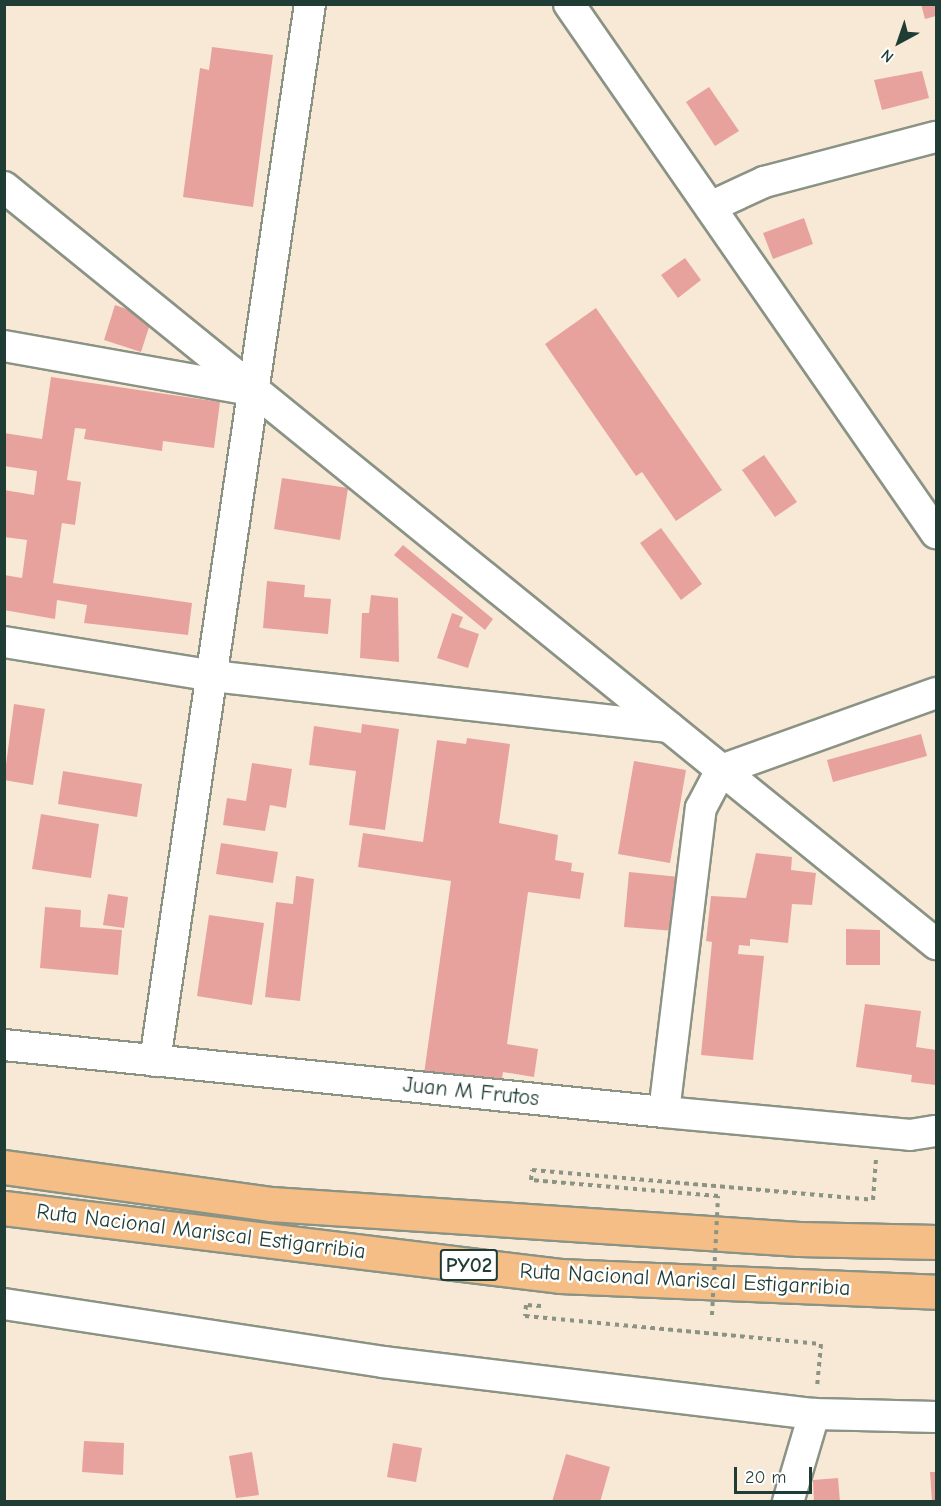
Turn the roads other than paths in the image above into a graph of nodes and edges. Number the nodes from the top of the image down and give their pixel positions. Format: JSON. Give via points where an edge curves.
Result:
{"nodes":[{"id":1,"x":310,"y":4,"type":"edge"},
{"id":2,"x":569,"y":4,"type":"edge"},
{"id":3,"x":936,"y":137,"type":"edge"},
{"id":4,"x":4,"y":187,"type":"edge"},
{"id":5,"x":710,"y":207,"type":"junction"},
{"id":6,"x":4,"y":346,"type":"edge"},
{"id":7,"x":253,"y":390,"type":"junction"},
{"id":8,"x":936,"y":533,"type":"edge"},
{"id":9,"x":4,"y":642,"type":"edge"},
{"id":10,"x":213,"y":676,"type":"junction"},
{"id":11,"x":936,"y":693,"type":"edge"},
{"id":12,"x":669,"y":727,"type":"junction"},
{"id":13,"x":721,"y":770,"type":"junction"},
{"id":14,"x":936,"y":944,"type":"edge"},
{"id":15,"x":4,"y":1045,"type":"edge"},
{"id":16,"x":155,"y":1061,"type":"junction"},
{"id":17,"x":664,"y":1112,"type":"junction"},
{"id":18,"x":936,"y":1131,"type":"edge"},
{"id":19,"x":4,"y":1167,"type":"edge"},
{"id":20,"x":4,"y":1208,"type":"edge"},
{"id":21,"x":936,"y":1242,"type":"edge"},
{"id":22,"x":936,"y":1292,"type":"edge"},
{"id":23,"x":4,"y":1304,"type":"edge"},
{"id":24,"x":814,"y":1414,"type":"junction"},
{"id":25,"x":936,"y":1417,"type":"edge"},
{"id":26,"x":788,"y":1502,"type":"edge"}],
"edges":[{"from":1,"to":7,"type":"street"},
{"from":2,"to":5,"type":"street"},
{"from":3,"to":5,"type":"street","via":[[764,182]]},
{"from":4,"to":7,"type":"street"},
{"from":5,"to":8,"type":"street"},
{"from":6,"to":7,"type":"street"},
{"from":7,"to":10,"type":"street"},
{"from":7,"to":12,"type":"street"},
{"from":9,"to":10,"type":"street"},
{"from":10,"to":12,"type":"street"},
{"from":10,"to":16,"type":"street"},
{"from":11,"to":13,"type":"street"},
{"from":12,"to":13,"type":"street"},
{"from":13,"to":14,"type":"street"},
{"from":13,"to":17,"type":"street","via":[[701,808]]},
{"from":15,"to":16,"type":"street","name":"Juan M Frutos"},
{"from":16,"to":17,"type":"street","name":"Juan M Frutos"},
{"from":17,"to":18,"type":"street","name":"Juan M Frutos","via":[[878,1131]]},
{"from":19,"to":21,"type":"highway","name":"Ruta Nacional Mariscal Estigarribia","number":"PY02","via":[[271,1204]]},
{"from":20,"to":22,"type":"highway","name":"Ruta Nacional Mariscal Estigarribia","number":"PY02","via":[[560,1276]]},
{"from":23,"to":24,"type":"street","via":[[383,1362]]},
{"from":24,"to":25,"type":"street"},
{"from":24,"to":26,"type":"street"}]}
